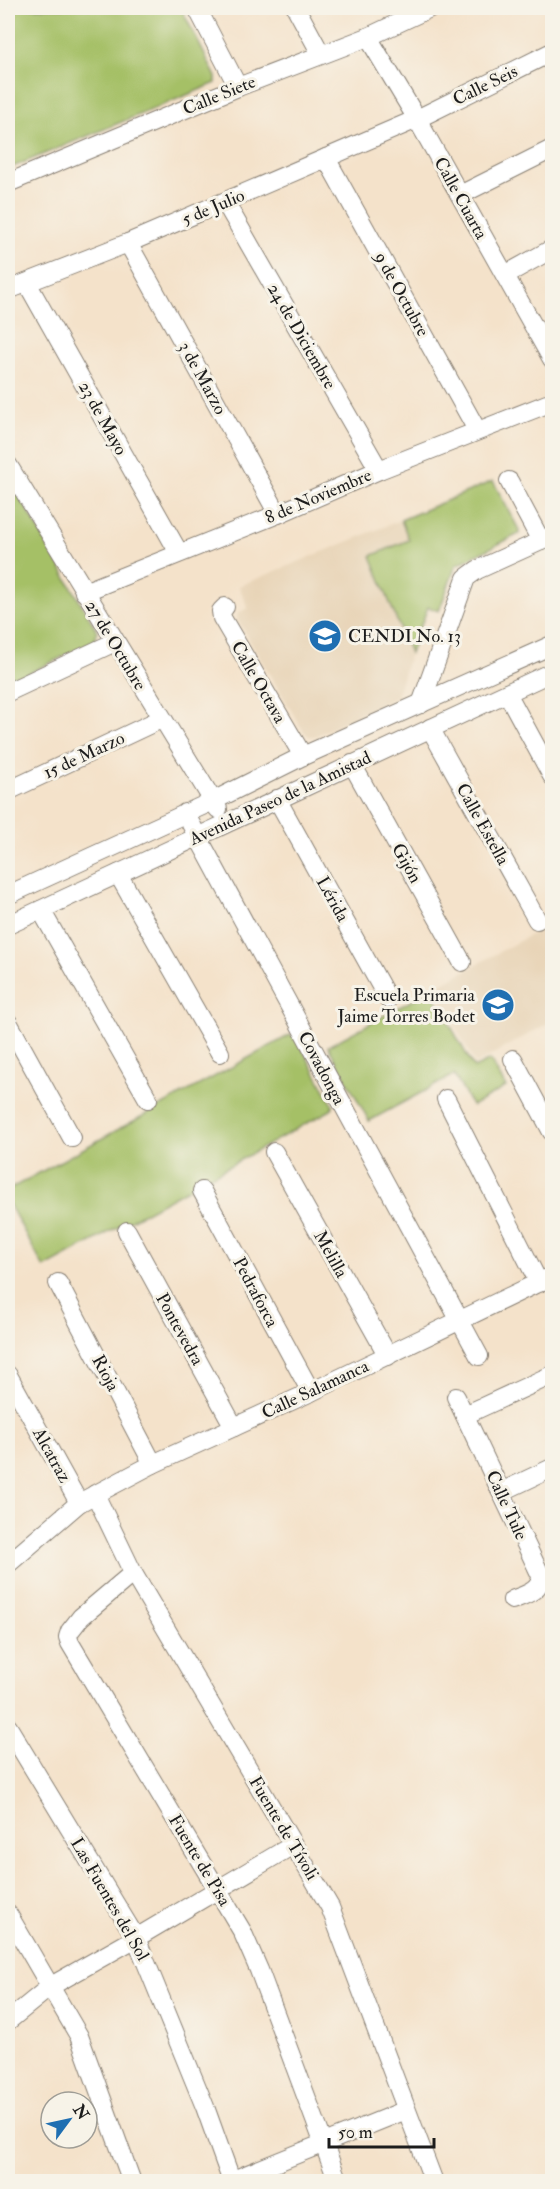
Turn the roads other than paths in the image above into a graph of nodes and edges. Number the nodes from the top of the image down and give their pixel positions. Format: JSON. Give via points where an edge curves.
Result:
{"nodes":[{"id":1,"x":197,"y":8,"type":"edge"},
{"id":2,"x":296,"y":8,"type":"edge"},
{"id":3,"x":430,"y":8,"type":"edge"},
{"id":4,"x":392,"y":16,"type":"edge"},
{"id":5,"x":368,"y":38,"type":"junction"},
{"id":6,"x":552,"y":52,"type":"edge"},
{"id":7,"x":321,"y":54,"type":"junction"},
{"id":8,"x":238,"y":87,"type":"junction"},
{"id":9,"x":417,"y":118,"type":"junction"},
{"id":10,"x":552,"y":149,"type":"edge"},
{"id":11,"x":326,"y":158,"type":"junction"},
{"id":12,"x":8,"y":183,"type":"edge"},
{"id":13,"x":460,"y":195,"type":"junction"},
{"id":14,"x":225,"y":202,"type":"junction"},
{"id":15,"x":128,"y":243,"type":"junction"},
{"id":16,"x":552,"y":249,"type":"edge"},
{"id":17,"x":505,"y":275,"type":"junction"},
{"id":18,"x":27,"y":283,"type":"junction"},
{"id":19,"x":8,"y":290,"type":"edge"},
{"id":20,"x":550,"y":350,"type":"edge"},
{"id":21,"x":552,"y":402,"type":"edge"},
{"id":22,"x":477,"y":430,"type":"junction"},
{"id":23,"x":8,"y":465,"type":"edge"},
{"id":24,"x":379,"y":470,"type":"junction"},
{"id":25,"x":509,"y":481,"type":"dead end"},
{"id":26,"x":278,"y":514,"type":"junction"},
{"id":27,"x":547,"y":538,"type":"edge"},
{"id":28,"x":179,"y":552,"type":"junction"},
{"id":29,"x":84,"y":592,"type":"junction"},
{"id":30,"x":225,"y":607,"type":"dead end"},
{"id":31,"x":115,"y":642,"type":"junction"},
{"id":32,"x":552,"y":645,"type":"edge"},
{"id":33,"x":552,"y":672,"type":"edge"},
{"id":34,"x":8,"y":692,"type":"edge"},
{"id":35,"x":507,"y":693,"type":"junction"},
{"id":36,"x":421,"y":704,"type":"junction"},
{"id":37,"x":161,"y":719,"type":"junction"},
{"id":38,"x":430,"y":728,"type":"junction"},
{"id":39,"x":303,"y":756,"type":"junction"},
{"id":40,"x":352,"y":764,"type":"junction"},
{"id":41,"x":552,"y":776,"type":"edge"},
{"id":42,"x":8,"y":791,"type":"edge"},
{"id":43,"x":277,"y":799,"type":"junction"},
{"id":44,"x":213,"y":801,"type":"junction"},
{"id":45,"x":185,"y":813,"type":"junction"},
{"id":46,"x":226,"y":823,"type":"junction"},
{"id":47,"x":197,"y":837,"type":"junction"},
{"id":48,"x":118,"y":874,"type":"junction"},
{"id":49,"x":8,"y":895,"type":"edge"},
{"id":50,"x":41,"y":910,"type":"junction"},
{"id":51,"x":537,"y":920,"type":"dead end"},
{"id":52,"x":8,"y":925,"type":"edge"},
{"id":53,"x":462,"y":962,"type":"dead end"},
{"id":54,"x":388,"y":999,"type":"dead end"},
{"id":55,"x":8,"y":1022,"type":"edge"},
{"id":56,"x":220,"y":1053,"type":"dead end"},
{"id":57,"x":513,"y":1059,"type":"dead end"},
{"id":58,"x":148,"y":1099,"type":"dead end"},
{"id":59,"x":446,"y":1099,"type":"dead end"},
{"id":60,"x":552,"y":1132,"type":"edge"},
{"id":61,"x":72,"y":1138,"type":"dead end"},
{"id":62,"x":274,"y":1152,"type":"dead end"},
{"id":63,"x":202,"y":1191,"type":"dead end"},
{"id":64,"x":127,"y":1231,"type":"dead end"},
{"id":65,"x":546,"y":1280,"type":"edge"},
{"id":66,"x":58,"y":1283,"type":"dead end"},
{"id":67,"x":459,"y":1322,"type":"junction"},
{"id":68,"x":388,"y":1356,"type":"junction"},
{"id":69,"x":479,"y":1356,"type":"dead end"},
{"id":70,"x":8,"y":1375,"type":"edge"},
{"id":71,"x":552,"y":1375,"type":"edge"},
{"id":72,"x":311,"y":1392,"type":"junction"},
{"id":73,"x":456,"y":1397,"type":"dead end"},
{"id":74,"x":465,"y":1415,"type":"junction"},
{"id":75,"x":234,"y":1427,"type":"junction"},
{"id":76,"x":153,"y":1464,"type":"junction"},
{"id":77,"x":552,"y":1468,"type":"edge"},
{"id":78,"x":501,"y":1492,"type":"junction"},
{"id":79,"x":87,"y":1498,"type":"junction"},
{"id":80,"x":8,"y":1562,"type":"edge"},
{"id":81,"x":544,"y":1562,"type":"edge"},
{"id":82,"x":133,"y":1573,"type":"junction"},
{"id":83,"x":512,"y":1600,"type":"dead end"},
{"id":84,"x":8,"y":1727,"type":"edge"},
{"id":85,"x":293,"y":1845,"type":"junction"},
{"id":86,"x":219,"y":1890,"type":"junction"},
{"id":87,"x":8,"y":1914,"type":"edge"},
{"id":88,"x":136,"y":1938,"type":"junction"},
{"id":89,"x":51,"y":1986,"type":"junction"},
{"id":90,"x":8,"y":2021,"type":"edge"},
{"id":91,"x":406,"y":2110,"type":"junction"},
{"id":92,"x":324,"y":2144,"type":"junction"},
{"id":93,"x":132,"y":2181,"type":"edge"},
{"id":94,"x":230,"y":2181,"type":"edge"},
{"id":95,"x":338,"y":2181,"type":"edge"},
{"id":96,"x":434,"y":2181,"type":"edge"}],
"edges":[{"from":1,"to":8,"type":"street"},
{"from":2,"to":7,"type":"street"},
{"from":3,"to":4,"type":"street","name":"Calle Siete"},
{"from":4,"to":5,"type":"street","name":"Calle Siete"},
{"from":5,"to":7,"type":"street","name":"Calle Siete"},
{"from":5,"to":9,"type":"street","name":"Calle Cuarta"},
{"from":6,"to":9,"type":"street","name":"Calle Seis"},
{"from":7,"to":8,"type":"street","name":"Calle Siete"},
{"from":8,"to":12,"type":"street","name":"Calle Siete"},
{"from":9,"to":11,"type":"street","name":"5 de Julio"},
{"from":9,"to":13,"type":"street","name":"Calle Cuarta"},
{"from":10,"to":13,"type":"street"},
{"from":11,"to":14,"type":"street","name":"5 de Julio"},
{"from":11,"to":22,"type":"street","name":"9 de Octubre"},
{"from":13,"to":17,"type":"street","name":"Calle Cuarta"},
{"from":14,"to":15,"type":"street","name":"5 de Julio"},
{"from":14,"to":24,"type":"street","name":"24 de Diciembre"},
{"from":15,"to":18,"type":"street","name":"5 de Julio"},
{"from":15,"to":26,"type":"street","name":"3 de Marzo"},
{"from":16,"to":17,"type":"street"},
{"from":17,"to":20,"type":"street","name":"Calle Cuarta"},
{"from":18,"to":19,"type":"street","name":"5 de Julio"},
{"from":18,"to":28,"type":"street","name":"23 de Mayo"},
{"from":21,"to":22,"type":"street","name":"8 de Noviembre"},
{"from":22,"to":24,"type":"street","name":"8 de Noviembre"},
{"from":23,"to":29,"type":"street","name":"27 de Octubre"},
{"from":24,"to":26,"type":"street","name":"8 de Noviembre"},
{"from":25,"to":27,"type":"street"},
{"from":26,"to":28,"type":"street","name":"8 de Noviembre"},
{"from":27,"to":36,"type":"street","via":[[466,578]]},
{"from":28,"to":29,"type":"street","name":"8 de Noviembre"},
{"from":29,"to":31,"type":"street","name":"27 de Octubre"},
{"from":30,"to":39,"type":"street","name":"Calle Octava","via":[[221,614],[224,622]]},
{"from":31,"to":34,"type":"street"},
{"from":31,"to":37,"type":"street","name":"27 de Octubre"},
{"from":32,"to":36,"type":"street","name":"Avenida Paseo de la Amistad"},
{"from":33,"to":35,"type":"street","name":"Avenida Paseo de la Amistad"},
{"from":35,"to":38,"type":"street","name":"Avenida Paseo de la Amistad"},
{"from":35,"to":41,"type":"street"},
{"from":36,"to":39,"type":"street","name":"Avenida Paseo de la Amistad"},
{"from":37,"to":42,"type":"street","name":"15 de Marzo"},
{"from":37,"to":44,"type":"street","name":"27 de Octubre"},
{"from":38,"to":40,"type":"street","name":"Avenida Paseo de la Amistad"},
{"from":38,"to":51,"type":"street","name":"Calle Estella"},
{"from":39,"to":44,"type":"street","name":"Avenida Paseo de la Amistad"},
{"from":40,"to":43,"type":"street","name":"Avenida Paseo de la Amistad"},
{"from":40,"to":53,"type":"street","name":"Gijón"},
{"from":43,"to":46,"type":"street","name":"Avenida Paseo de la Amistad"},
{"from":43,"to":54,"type":"street","name":"Lérida"},
{"from":44,"to":45,"type":"street","name":"Avenida Paseo de la Amistad"},
{"from":44,"to":46,"type":"street","name":"27 de Octubre"},
{"from":45,"to":47,"type":"street","name":"Covadonga"},
{"from":45,"to":49,"type":"street","name":"Avenida Paseo de la Amistad"},
{"from":46,"to":47,"type":"street","name":"Avenida Paseo de la Amistad"},
{"from":47,"to":48,"type":"street","name":"Avenida Paseo de la Amistad"},
{"from":47,"to":67,"type":"street","name":"Covadonga"},
{"from":48,"to":50,"type":"street","name":"Avenida Paseo de la Amistad"},
{"from":48,"to":56,"type":"street"},
{"from":50,"to":52,"type":"street","name":"Avenida Paseo de la Amistad"},
{"from":50,"to":58,"type":"street"},
{"from":55,"to":61,"type":"street"},
{"from":57,"to":60,"type":"street"},
{"from":59,"to":65,"type":"street"},
{"from":62,"to":68,"type":"street","name":"Melilla"},
{"from":63,"to":72,"type":"street","name":"Pedraforca"},
{"from":64,"to":75,"type":"street","name":"Pontevedra"},
{"from":65,"to":67,"type":"street","name":"Calle Salamanca"},
{"from":66,"to":76,"type":"street","name":"Rioja"},
{"from":67,"to":68,"type":"street","name":"Calle Salamanca"},
{"from":67,"to":69,"type":"street","name":"Covadonga"},
{"from":68,"to":72,"type":"street","name":"Calle Salamanca"},
{"from":70,"to":79,"type":"street","name":"Alcatraz"},
{"from":71,"to":74,"type":"street"},
{"from":72,"to":75,"type":"street","name":"Calle Salamanca"},
{"from":73,"to":74,"type":"street","name":"Calle Tule"},
{"from":74,"to":78,"type":"street","name":"Calle Tule"},
{"from":75,"to":76,"type":"street","name":"Calle Salamanca"},
{"from":76,"to":79,"type":"street","name":"Calle Salamanca"},
{"from":77,"to":78,"type":"street"},
{"from":78,"to":81,"type":"street","name":"Calle Tule"},
{"from":79,"to":80,"type":"street","name":"Calle Salamanca"},
{"from":79,"to":82,"type":"street","name":"Fuente de Tívoli"},
{"from":81,"to":83,"type":"street","name":"Calle Tule","via":[[539,1585]]},
{"from":82,"to":85,"type":"street","name":"Fuente de Tívoli"},
{"from":82,"to":86,"type":"street","name":"Fuente de Pisa","via":[[81,1617],[68,1637]]},
{"from":84,"to":88,"type":"street","name":"Las Fuentes del Sol"},
{"from":85,"to":86,"type":"street"},
{"from":85,"to":91,"type":"street","name":"Fuente de Tívoli","via":[[330,1907]]},
{"from":86,"to":88,"type":"street"},
{"from":86,"to":92,"type":"street","name":"Fuente de Pisa","via":[[243,1931]]},
{"from":87,"to":89,"type":"street"},
{"from":88,"to":89,"type":"street"},
{"from":88,"to":94,"type":"street","name":"Las Fuentes del Sol","via":[[197,2087]]},
{"from":89,"to":90,"type":"street"},
{"from":89,"to":93,"type":"street","via":[[79,2036]]},
{"from":91,"to":92,"type":"street"},
{"from":91,"to":96,"type":"street","name":"Fuente de Tívoli"},
{"from":92,"to":94,"type":"street"},
{"from":92,"to":95,"type":"street","name":"Fuente de Pisa"}]}
